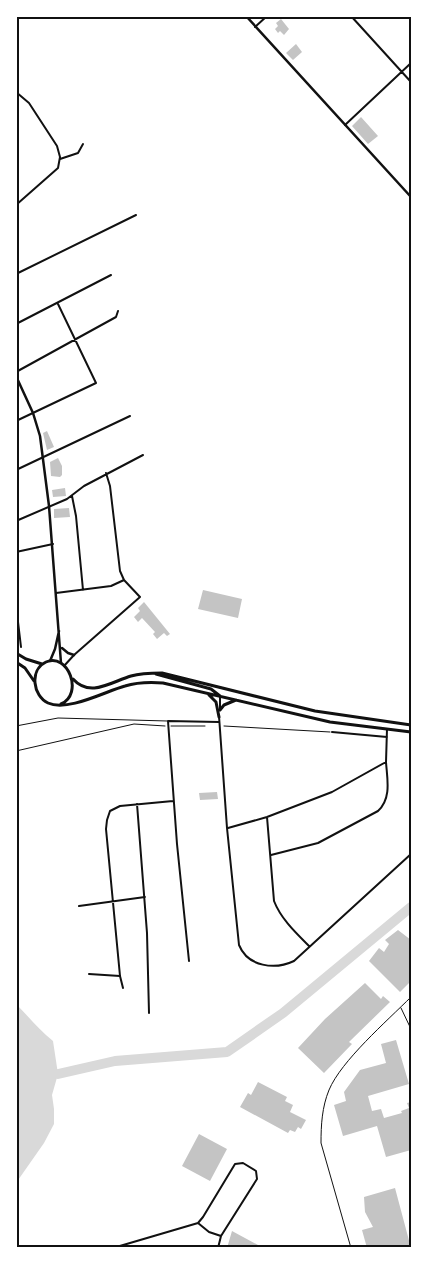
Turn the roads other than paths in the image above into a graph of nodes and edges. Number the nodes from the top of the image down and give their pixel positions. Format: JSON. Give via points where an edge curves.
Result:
{"nodes":[{"id":1,"x":246,"y":16,"type":"edge"},
{"id":2,"x":267,"y":16,"type":"edge"},
{"id":3,"x":352,"y":16,"type":"edge"},
{"id":4,"x":255,"y":27,"type":"junction"},
{"id":5,"x":411,"y":63,"type":"edge"},
{"id":6,"x":402,"y":72,"type":"junction"},
{"id":7,"x":411,"y":82,"type":"edge"},
{"id":8,"x":16,"y":92,"type":"edge"},
{"id":9,"x":344,"y":125,"type":"junction"},
{"id":10,"x":83,"y":144,"type":"dead end"},
{"id":11,"x":60,"y":160,"type":"junction"},
{"id":12,"x":411,"y":197,"type":"edge"},
{"id":13,"x":16,"y":205,"type":"edge"},
{"id":14,"x":136,"y":215,"type":"dead end"},
{"id":15,"x":16,"y":274,"type":"edge"},
{"id":16,"x":111,"y":276,"type":"dead end"},
{"id":17,"x":58,"y":304,"type":"junction"},
{"id":18,"x":118,"y":311,"type":"dead end"},
{"id":19,"x":16,"y":324,"type":"edge"},
{"id":20,"x":75,"y":340,"type":"junction"},
{"id":21,"x":16,"y":372,"type":"edge"},
{"id":22,"x":16,"y":376,"type":"edge"},
{"id":23,"x":33,"y":413,"type":"junction"},
{"id":24,"x":130,"y":416,"type":"dead end"},
{"id":25,"x":16,"y":421,"type":"edge"},
{"id":26,"x":143,"y":455,"type":"dead end"},
{"id":27,"x":43,"y":458,"type":"junction"},
{"id":28,"x":16,"y":470,"type":"edge"},
{"id":29,"x":106,"y":473,"type":"junction"},
{"id":30,"x":72,"y":496,"type":"junction"},
{"id":31,"x":49,"y":506,"type":"junction"},
{"id":32,"x":16,"y":521,"type":"edge"},
{"id":33,"x":53,"y":544,"type":"junction"},
{"id":34,"x":16,"y":552,"type":"edge"},
{"id":35,"x":124,"y":580,"type":"junction"},
{"id":36,"x":83,"y":590,"type":"junction"},
{"id":37,"x":56,"y":593,"type":"junction"},
{"id":38,"x":16,"y":605,"type":"edge"},
{"id":39,"x":59,"y":627,"type":"junction"},
{"id":40,"x":21,"y":647,"type":"dead end"},
{"id":41,"x":61,"y":647,"type":"junction"},
{"id":42,"x":16,"y":653,"type":"edge"},
{"id":43,"x":74,"y":655,"type":"junction"},
{"id":44,"x":50,"y":661,"type":"junction"},
{"id":45,"x":16,"y":662,"type":"edge"},
{"id":46,"x":43,"y":664,"type":"junction"},
{"id":47,"x":63,"y":665,"type":"junction"},
{"id":48,"x":152,"y":673,"type":"junction"},
{"id":49,"x":71,"y":676,"type":"junction"},
{"id":50,"x":35,"y":682,"type":"junction"},
{"id":51,"x":206,"y":693,"type":"junction"},
{"id":52,"x":220,"y":696,"type":"junction"},
{"id":53,"x":236,"y":700,"type":"junction"},
{"id":54,"x":61,"y":704,"type":"junction"},
{"id":55,"x":220,"y":710,"type":"junction"},
{"id":56,"x":219,"y":717,"type":"junction"},
{"id":57,"x":168,"y":721,"type":"junction"},
{"id":58,"x":219,"y":722,"type":"junction"},
{"id":59,"x":411,"y":725,"type":"edge"},
{"id":60,"x":16,"y":726,"type":"edge"},
{"id":61,"x":387,"y":729,"type":"junction"},
{"id":62,"x":332,"y":732,"type":"road end"},
{"id":63,"x":411,"y":732,"type":"edge"},
{"id":64,"x":386,"y":737,"type":"junction"},
{"id":65,"x":386,"y":762,"type":"junction"},
{"id":66,"x":174,"y":801,"type":"junction"},
{"id":67,"x":138,"y":804,"type":"junction"},
{"id":68,"x":267,"y":816,"type":"junction"},
{"id":69,"x":227,"y":828,"type":"junction"},
{"id":70,"x":411,"y":854,"type":"edge"},
{"id":71,"x":270,"y":856,"type":"junction"},
{"id":72,"x":145,"y":896,"type":"junction"},
{"id":73,"x":113,"y":901,"type":"junction"},
{"id":74,"x":79,"y":906,"type":"dead end"},
{"id":75,"x":309,"y":946,"type":"junction"},
{"id":76,"x":189,"y":961,"type":"dead end"},
{"id":77,"x":89,"y":974,"type":"dead end"},
{"id":78,"x":120,"y":976,"type":"junction"},
{"id":79,"x":123,"y":988,"type":"dead end"},
{"id":80,"x":411,"y":997,"type":"edge"},
{"id":81,"x":401,"y":1007,"type":"junction"},
{"id":82,"x":149,"y":1013,"type":"dead end"},
{"id":83,"x":411,"y":1030,"type":"edge"},
{"id":84,"x":198,"y":1223,"type":"junction"},
{"id":85,"x":222,"y":1236,"type":"junction"},
{"id":86,"x":113,"y":1248,"type":"edge"},
{"id":87,"x":218,"y":1248,"type":"edge"},
{"id":88,"x":352,"y":1248,"type":"edge"}],
"edges":[{"from":1,"to":4,"type":"street"},
{"from":2,"to":4,"type":"street"},
{"from":3,"to":6,"type":"street"},
{"from":4,"to":9,"type":"street"},
{"from":5,"to":6,"type":"street"},
{"from":6,"to":7,"type":"street"},
{"from":6,"to":9,"type":"street"},
{"from":8,"to":11,"type":"street","via":[[29,103],[52,138]]},
{"from":9,"to":12,"type":"street"},
{"from":10,"to":11,"type":"street","via":[[78,153]]},
{"from":11,"to":13,"type":"street","via":[[58,168]]},
{"from":14,"to":15,"type":"street"},
{"from":16,"to":17,"type":"street"},
{"from":17,"to":19,"type":"street"},
{"from":17,"to":20,"type":"street"},
{"from":18,"to":20,"type":"street","via":[[116,317]]},
{"from":20,"to":21,"type":"street"},
{"from":20,"to":23,"type":"street","via":[[96,382]]},
{"from":22,"to":23,"type":"street"},
{"from":23,"to":25,"type":"street"},
{"from":23,"to":27,"type":"street"},
{"from":24,"to":27,"type":"street"},
{"from":26,"to":29,"type":"street"},
{"from":27,"to":28,"type":"street"},
{"from":27,"to":31,"type":"street"},
{"from":29,"to":30,"type":"street"},
{"from":29,"to":35,"type":"street"},
{"from":30,"to":31,"type":"street"},
{"from":30,"to":36,"type":"street"},
{"from":31,"to":32,"type":"street"},
{"from":31,"to":33,"type":"street"},
{"from":33,"to":34,"type":"street"},
{"from":33,"to":37,"type":"street"},
{"from":35,"to":36,"type":"street","via":[[110,586]]},
{"from":35,"to":43,"type":"street","via":[[140,597]]},
{"from":36,"to":37,"type":"street"},
{"from":37,"to":39,"type":"street"},
{"from":38,"to":40,"type":"street"},
{"from":39,"to":41,"type":"street"},
{"from":39,"to":44,"type":"street","via":[[56,649]]},
{"from":41,"to":43,"type":"street"},
{"from":41,"to":47,"type":"street"},
{"from":42,"to":46,"type":"main road","via":[[26,660]]},
{"from":43,"to":47,"type":"street"},
{"from":44,"to":46,"type":"main road"},
{"from":44,"to":47,"type":"main road"},
{"from":45,"to":50,"type":"main road","via":[[26,668]]},
{"from":46,"to":50,"type":"main road","via":[[36,673]]},
{"from":47,"to":49,"type":"main road"},
{"from":48,"to":49,"type":"main road","via":[[130,676],[94,688],[82,686]]},
{"from":48,"to":52,"type":"main road","via":[[211,689]]},
{"from":48,"to":59,"type":"main road","via":[[315,711]]},
{"from":49,"to":54,"type":"main road","via":[[71,694]]},
{"from":50,"to":54,"type":"main road","via":[[38,693],[46,702]]},
{"from":51,"to":52,"type":"main road"},
{"from":51,"to":54,"type":"main road","via":[[163,683],[142,683],[124,686],[91,699]]},
{"from":51,"to":56,"type":"main road","via":[[216,702]]},
{"from":52,"to":53,"type":"main road"},
{"from":52,"to":55,"type":"street"},
{"from":53,"to":55,"type":"main road"},
{"from":53,"to":61,"type":"main road","via":[[330,722]]},
{"from":55,"to":56,"type":"street"},
{"from":56,"to":58,"type":"street"},
{"from":57,"to":58,"type":"street"},
{"from":57,"to":60,"type":"lane","via":[[58,718]]},
{"from":57,"to":66,"type":"street"},
{"from":58,"to":69,"type":"street"},
{"from":61,"to":63,"type":"main road"},
{"from":61,"to":64,"type":"street"},
{"from":62,"to":64,"type":"street"},
{"from":64,"to":65,"type":"street"},
{"from":65,"to":68,"type":"street","via":[[332,792]]},
{"from":65,"to":71,"type":"street","via":[[388,796],[378,811],[318,843]]},
{"from":66,"to":67,"type":"street"},
{"from":66,"to":76,"type":"street"},
{"from":67,"to":72,"type":"street"},
{"from":67,"to":73,"type":"street","via":[[110,811],[107,820]]},
{"from":68,"to":69,"type":"street"},
{"from":68,"to":71,"type":"street"},
{"from":69,"to":75,"type":"street","via":[[239,945],[244,954],[267,966],[284,965],[294,961]]},
{"from":70,"to":75,"type":"street"},
{"from":71,"to":75,"type":"street","via":[[273,894],[278,910]]},
{"from":72,"to":73,"type":"street"},
{"from":72,"to":82,"type":"street"},
{"from":73,"to":74,"type":"street"},
{"from":73,"to":78,"type":"street"},
{"from":77,"to":78,"type":"street"},
{"from":78,"to":79,"type":"street"},
{"from":80,"to":81,"type":"lane"},
{"from":81,"to":83,"type":"lane"},
{"from":81,"to":88,"type":"lane","via":[[336,1077],[325,1103],[322,1143]]},
{"from":84,"to":85,"type":"street","via":[[209,1232]]},
{"from":84,"to":85,"type":"street","via":[[235,1164],[243,1163],[256,1171],[257,1179]]},
{"from":84,"to":86,"type":"street"},
{"from":85,"to":87,"type":"street"}]}
